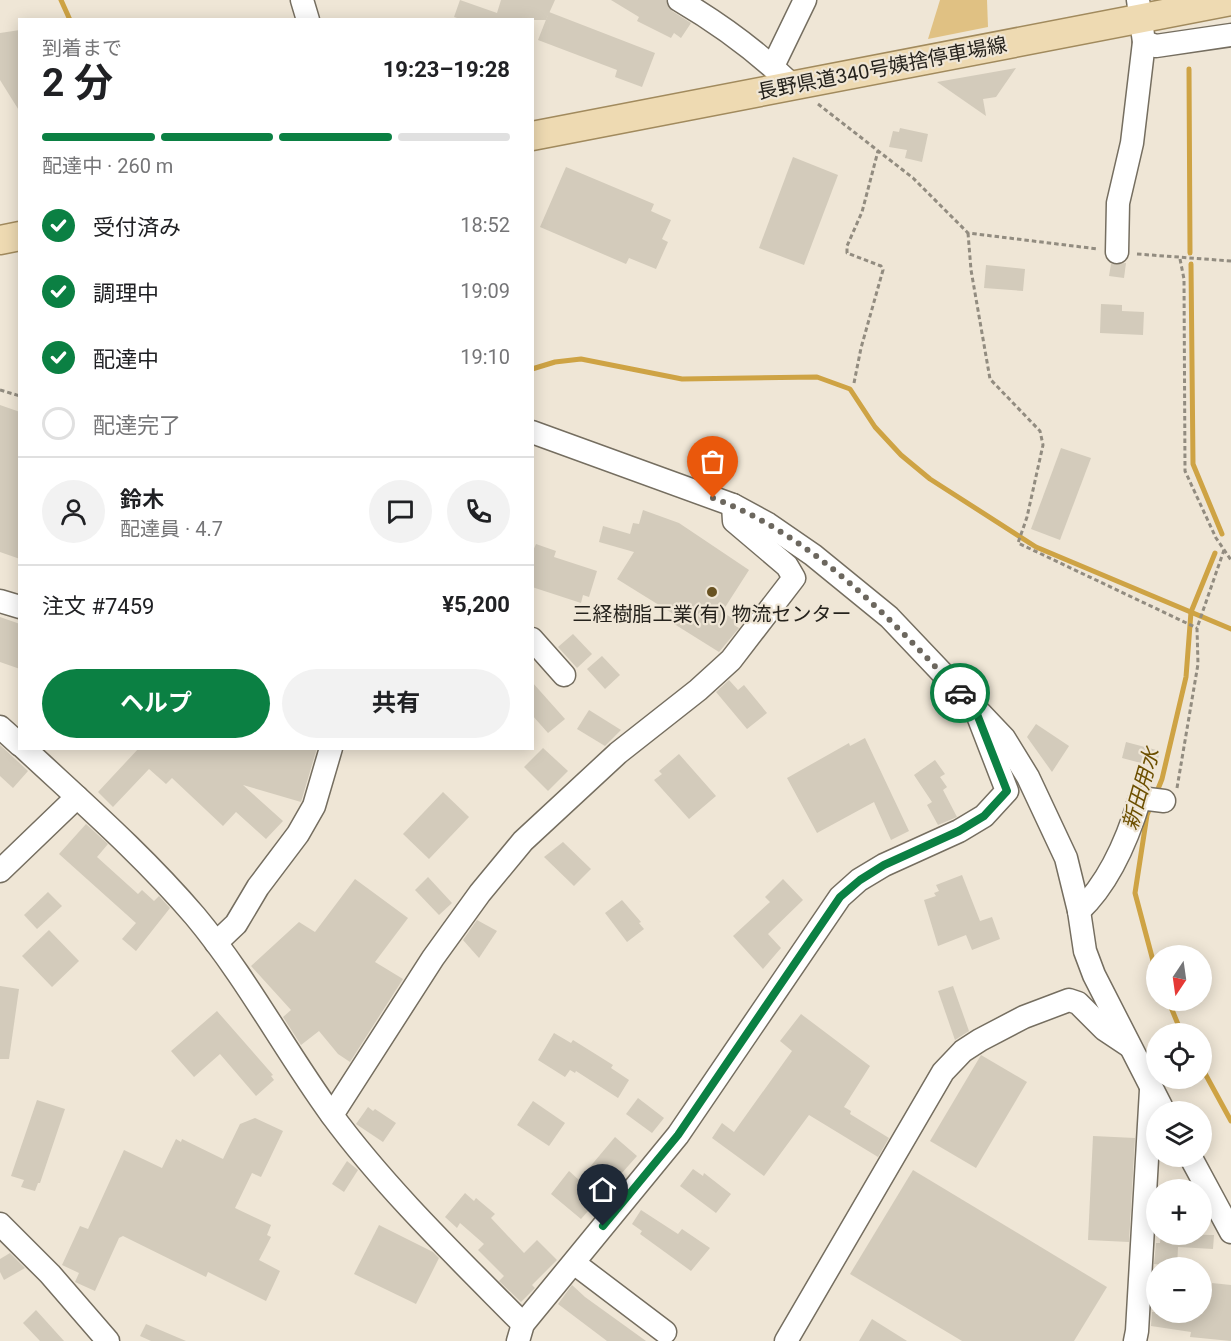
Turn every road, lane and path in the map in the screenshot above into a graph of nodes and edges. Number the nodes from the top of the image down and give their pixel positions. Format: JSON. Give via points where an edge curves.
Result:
{"nodes":[{"id":1,"x":302,"y":0,"type":"edge"},
{"id":2,"x":680,"y":0,"type":"edge"},
{"id":3,"x":805,"y":0,"type":"edge"},
{"id":4,"x":1231,"y":1,"type":"edge"},
{"id":5,"x":307,"y":18,"type":"edge"},
{"id":6,"x":1141,"y":20,"type":"edge"},
{"id":7,"x":1231,"y":35,"type":"edge"},
{"id":8,"x":773,"y":66,"type":"junction"},
{"id":9,"x":794,"y":86,"type":"junction"},
{"id":10,"x":534,"y":136,"type":"edge"},
{"id":11,"x":878,"y":151,"type":"junction"},
{"id":12,"x":968,"y":233,"type":"junction"},
{"id":13,"x":18,"y":236,"type":"edge"},
{"id":14,"x":0,"y":240,"type":"edge"},
{"id":15,"x":1117,"y":252,"type":"junction"},
{"id":16,"x":1180,"y":259,"type":"junction"},
{"id":17,"x":1231,"y":261,"type":"edge"},
{"id":18,"x":854,"y":383,"type":"dead end"},
{"id":19,"x":0,"y":390,"type":"edge"},
{"id":20,"x":18,"y":395,"type":"edge"},
{"id":21,"x":534,"y":433,"type":"edge"},
{"id":22,"x":734,"y":506,"type":"junction"},
{"id":23,"x":1224,"y":550,"type":"junction"},
{"id":24,"x":1231,"y":560,"type":"edge"},
{"id":25,"x":0,"y":601,"type":"edge"},
{"id":26,"x":18,"y":606,"type":"edge"},
{"id":27,"x":1197,"y":628,"type":"junction"},
{"id":28,"x":534,"y":641,"type":"edge"},
{"id":29,"x":564,"y":675,"type":"dead end"},
{"id":30,"x":975,"y":709,"type":"junction"},
{"id":31,"x":0,"y":727,"type":"edge"},
{"id":32,"x":18,"y":743,"type":"edge"},
{"id":33,"x":26,"y":750,"type":"edge"},
{"id":34,"x":330,"y":750,"type":"edge"},
{"id":35,"x":76,"y":797,"type":"junction"},
{"id":36,"x":1170,"y":798,"type":"joint"},
{"id":37,"x":0,"y":871,"type":"edge"},
{"id":38,"x":1079,"y":911,"type":"junction"},
{"id":39,"x":216,"y":943,"type":"junction"},
{"id":40,"x":1128,"y":1044,"type":"junction"},
{"id":41,"x":1151,"y":1090,"type":"junction"},
{"id":42,"x":1158,"y":1101,"type":"edge"},
{"id":43,"x":332,"y":1115,"type":"junction"},
{"id":44,"x":1196,"y":1167,"type":"edge"},
{"id":45,"x":0,"y":1224,"type":"edge"},
{"id":46,"x":1231,"y":1232,"type":"edge"},
{"id":47,"x":574,"y":1263,"type":"junction"},
{"id":48,"x":665,"y":1332,"type":"dead end"},
{"id":49,"x":521,"y":1333,"type":"edge"},
{"id":50,"x":108,"y":1341,"type":"edge"},
{"id":51,"x":786,"y":1341,"type":"edge"},
{"id":52,"x":1135,"y":1341,"type":"edge"}],
"edges":[{"from":1,"to":5,"type":"street"},
{"from":2,"to":8,"type":"street"},
{"from":3,"to":8,"type":"street"},
{"from":4,"to":6,"type":"main road","name":"長野県道340号姨捨停車場線"},
{"from":6,"to":7,"type":"street","via":[[1156,46]]},
{"from":6,"to":9,"type":"main road","name":"長野県道340号姨捨停車場線"},
{"from":6,"to":15,"type":"street","via":[[1132,143],[1118,203]]},
{"from":8,"to":9,"type":"street"},
{"from":9,"to":10,"type":"main road","name":"長野県道340号姨捨停車場線"},
{"from":9,"to":11,"type":"path"},
{"from":11,"to":12,"type":"path","via":[[913,178]]},
{"from":11,"to":18,"type":"path","via":[[862,212],[847,246],[847,253],[883,270]]},
{"from":12,"to":15,"type":"path"},
{"from":12,"to":27,"type":"path","via":[[990,379],[1040,431],[1043,445],[1018,543]]},
{"from":13,"to":14,"type":"main road"},
{"from":15,"to":16,"type":"path"},
{"from":16,"to":17,"type":"path"},
{"from":16,"to":23,"type":"path","via":[[1184,279],[1185,471]]},
{"from":19,"to":20,"type":"path"},
{"from":21,"to":22,"type":"street"},
{"from":22,"to":30,"type":"street","via":[[813,555],[889,617]]},
{"from":22,"to":43,"type":"street","via":[[734,521],[787,566],[794,578],[731,660],[610,760],[523,841],[433,958]]},
{"from":23,"to":24,"type":"path"},
{"from":23,"to":27,"type":"path"},
{"from":25,"to":26,"type":"street"},
{"from":27,"to":36,"type":"path","via":[[1198,663]]},
{"from":28,"to":29,"type":"street"},
{"from":30,"to":38,"type":"street","via":[[1004,738],[1028,777],[1066,858]]},
{"from":30,"to":47,"type":"street","via":[[1007,791],[984,816],[884,865],[840,897],[678,1135]]},
{"from":31,"to":32,"type":"street"},
{"from":33,"to":35,"type":"street"},
{"from":34,"to":39,"type":"street","via":[[314,806],[298,834],[236,924]]},
{"from":35,"to":37,"type":"street"},
{"from":35,"to":39,"type":"street","via":[[124,842]]},
{"from":36,"to":38,"type":"street","via":[[1140,798],[1118,854],[1093,898]]},
{"from":38,"to":40,"type":"street","via":[[1085,951]]},
{"from":39,"to":43,"type":"street"},
{"from":40,"to":41,"type":"street"},
{"from":40,"to":51,"type":"street","via":[[1069,1000],[1024,1017],[963,1051],[943,1072]]},
{"from":41,"to":42,"type":"street"},
{"from":41,"to":52,"type":"street"},
{"from":43,"to":49,"type":"street"},
{"from":44,"to":46,"type":"street"},
{"from":45,"to":50,"type":"street"},
{"from":47,"to":48,"type":"street"},
{"from":47,"to":49,"type":"street"}]}
